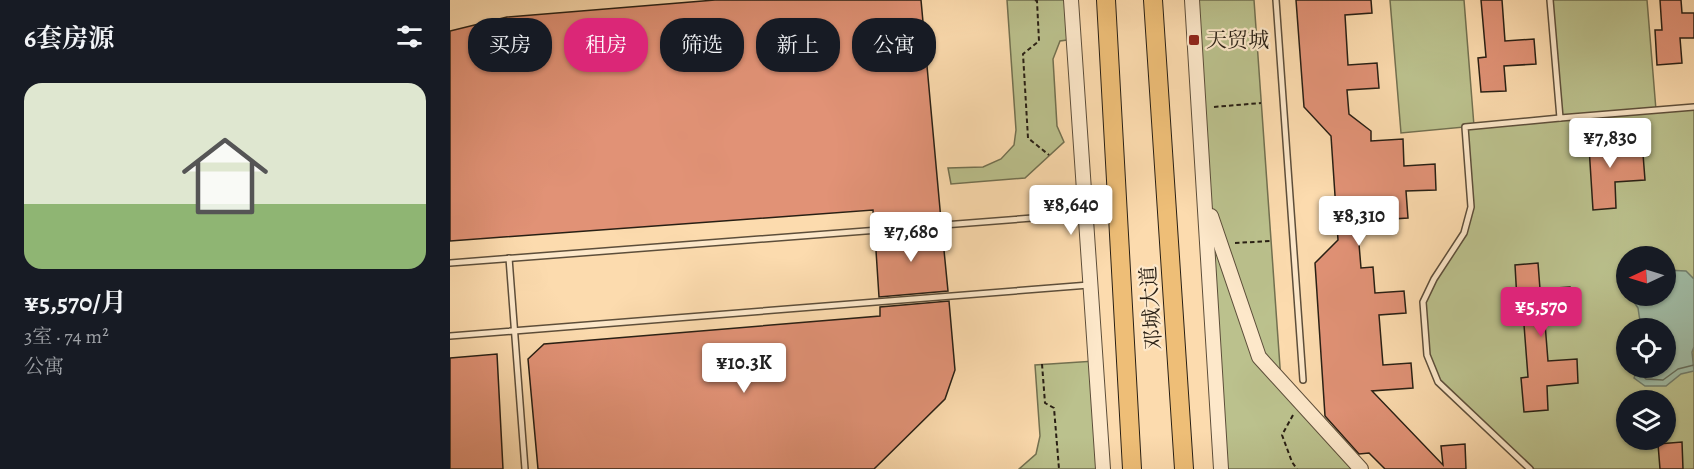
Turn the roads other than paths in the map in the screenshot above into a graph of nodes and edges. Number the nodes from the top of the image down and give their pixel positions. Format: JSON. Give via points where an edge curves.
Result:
{"nodes":[{"id":1,"x":1071,"y":0,"type":"edge"},
{"id":2,"x":1106,"y":0,"type":"edge"},
{"id":3,"x":1153,"y":0,"type":"edge"},
{"id":4,"x":1276,"y":0,"type":"edge"},
{"id":5,"x":1550,"y":0,"type":"edge"},
{"id":6,"x":1192,"y":3,"type":"edge"},
{"id":7,"x":1694,"y":107,"type":"edge"},
{"id":8,"x":1560,"y":118,"type":"junction"},
{"id":9,"x":1204,"y":197,"type":"junction"},
{"id":10,"x":1086,"y":214,"type":"junction"},
{"id":11,"x":509,"y":258,"type":"junction"},
{"id":12,"x":450,"y":263,"type":"edge"},
{"id":13,"x":1090,"y":285,"type":"junction"},
{"id":14,"x":515,"y":331,"type":"junction"},
{"id":15,"x":450,"y":336,"type":"edge"},
{"id":16,"x":1303,"y":380,"type":"dead end"},
{"id":17,"x":1101,"y":440,"type":"junction"},
{"id":18,"x":525,"y":469,"type":"edge"},
{"id":19,"x":1098,"y":469,"type":"edge"},
{"id":20,"x":1103,"y":469,"type":"edge"},
{"id":21,"x":1132,"y":469,"type":"edge"},
{"id":22,"x":1184,"y":469,"type":"edge"},
{"id":23,"x":1221,"y":469,"type":"edge"},
{"id":24,"x":1361,"y":469,"type":"edge"},
{"id":25,"x":1530,"y":469,"type":"edge"}],
"edges":[{"from":1,"to":10,"type":"street"},
{"from":2,"to":21,"type":"highway","name":"邓城大道"},
{"from":3,"to":22,"type":"highway","name":"邓城大道"},
{"from":4,"to":16,"type":"lane"},
{"from":5,"to":8,"type":"lane"},
{"from":6,"to":9,"type":"street"},
{"from":7,"to":8,"type":"lane"},
{"from":8,"to":25,"type":"lane","via":[[1465,127],[1471,207],[1464,233],[1423,302],[1427,355],[1438,382]]},
{"from":9,"to":23,"type":"street"},
{"from":9,"to":24,"type":"street","via":[[1259,357]]},
{"from":10,"to":11,"type":"lane"},
{"from":10,"to":13,"type":"street"},
{"from":11,"to":12,"type":"lane"},
{"from":11,"to":14,"type":"lane"},
{"from":13,"to":14,"type":"lane"},
{"from":13,"to":17,"type":"street"},
{"from":14,"to":15,"type":"lane"},
{"from":14,"to":18,"type":"lane"},
{"from":17,"to":19,"type":"street"},
{"from":17,"to":20,"type":"street"}]}
